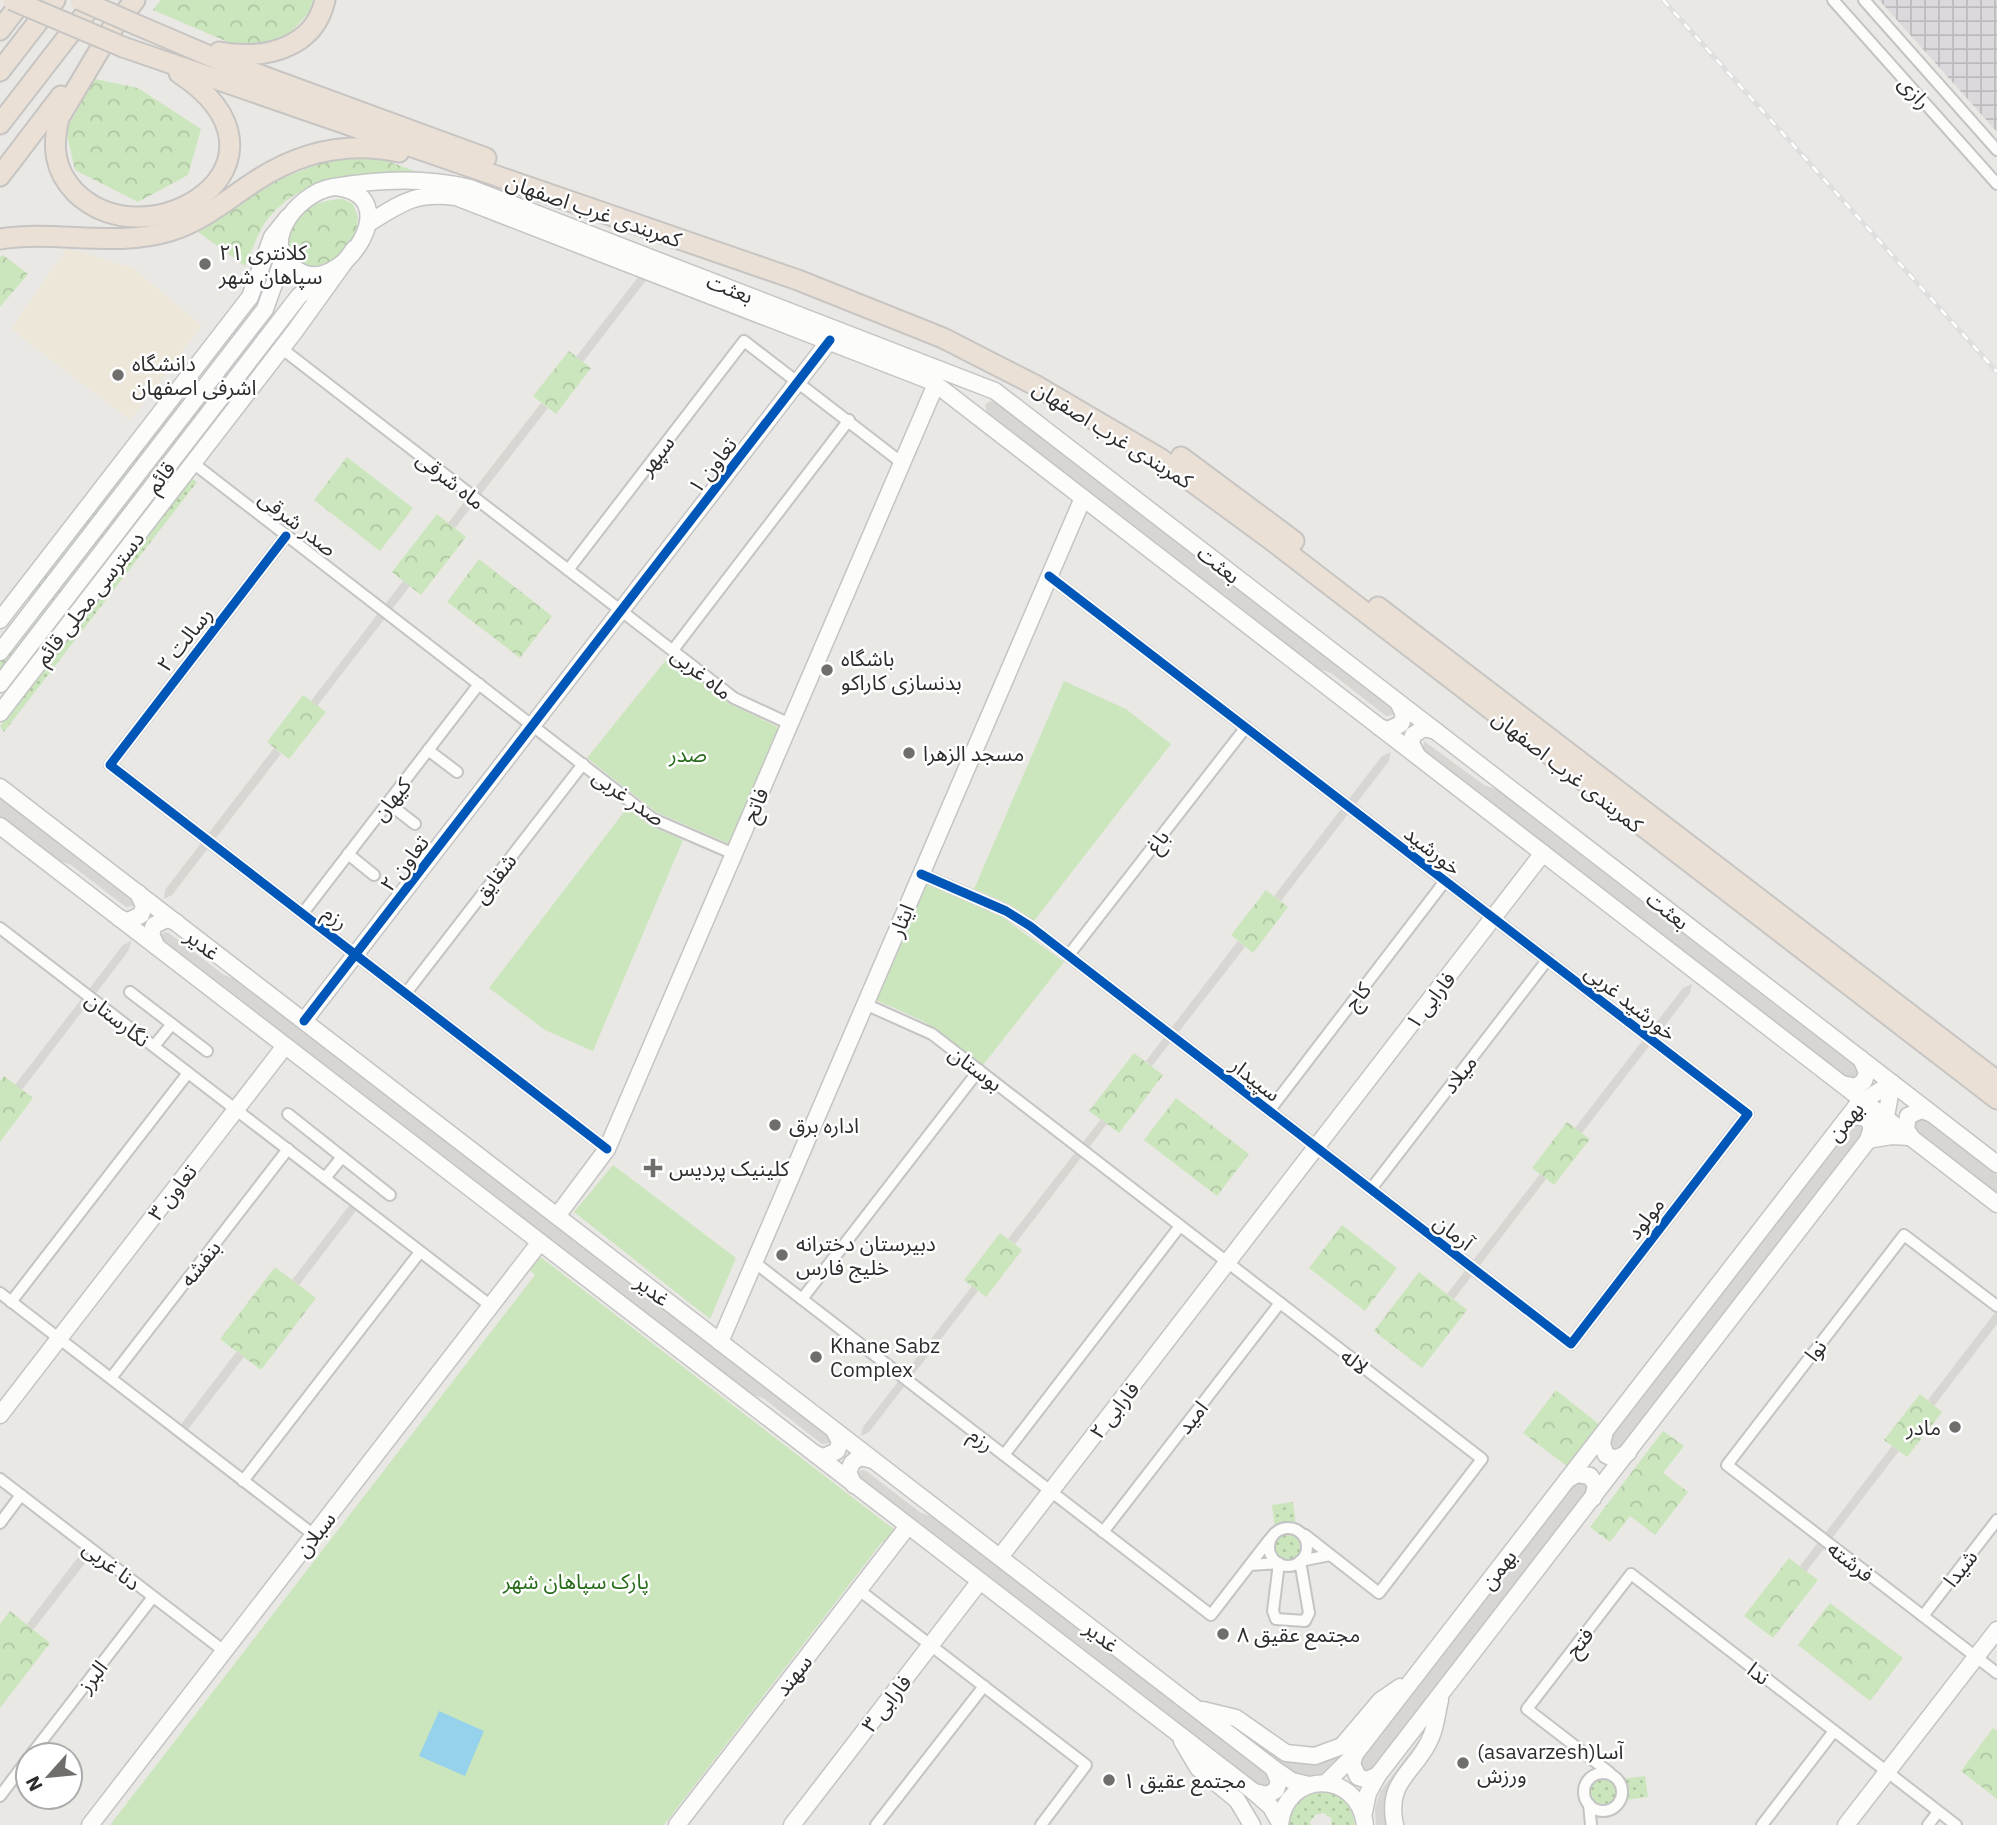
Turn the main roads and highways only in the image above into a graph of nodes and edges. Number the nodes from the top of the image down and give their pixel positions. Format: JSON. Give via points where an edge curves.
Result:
{"nodes":[{"id":1,"x":12,"y":0,"type":"edge"},
{"id":2,"x":23,"y":0,"type":"edge"},
{"id":3,"x":96,"y":0,"type":"edge"},
{"id":4,"x":135,"y":0,"type":"edge"},
{"id":5,"x":325,"y":0,"type":"edge"},
{"id":6,"x":54,"y":1,"type":"edge"},
{"id":7,"x":81,"y":9,"type":"edge"},
{"id":8,"x":112,"y":29,"type":"junction"},
{"id":9,"x":0,"y":30,"type":"edge"},
{"id":10,"x":185,"y":46,"type":"junction"},
{"id":11,"x":162,"y":61,"type":"junction"},
{"id":12,"x":0,"y":72,"type":"edge"},
{"id":13,"x":0,"y":124,"type":"edge"},
{"id":14,"x":486,"y":172,"type":"junction"},
{"id":15,"x":0,"y":176,"type":"edge"},
{"id":16,"x":334,"y":187,"type":"junction"},
{"id":17,"x":288,"y":217,"type":"junction"},
{"id":18,"x":369,"y":223,"type":"junction"},
{"id":19,"x":0,"y":239,"type":"edge"},
{"id":20,"x":354,"y":249,"type":"junction"},
{"id":21,"x":284,"y":256,"type":"junction"},
{"id":22,"x":325,"y":275,"type":"junction"},
{"id":23,"x":270,"y":335,"type":"junction"},
{"id":24,"x":830,"y":340,"type":"junction"},
{"id":25,"x":936,"y":384,"type":"junction"},
{"id":26,"x":246,"y":394,"type":"junction"},
{"id":27,"x":1083,"y":498,"type":"junction"},
{"id":28,"x":30,"y":582,"type":"junction"},
{"id":29,"x":84,"y":604,"type":"junction"},
{"id":30,"x":0,"y":620,"type":"edge"},
{"id":31,"x":31,"y":644,"type":"junction"},
{"id":32,"x":3,"y":648,"type":"edge"},
{"id":33,"x":0,"y":684,"type":"edge"},
{"id":34,"x":1398,"y":702,"type":"junction"},
{"id":35,"x":0,"y":713,"type":"edge"},
{"id":36,"x":532,"y":726,"type":"joint"},
{"id":37,"x":1379,"y":727,"type":"junction"},
{"id":38,"x":1436,"y":731,"type":"junction"},
{"id":39,"x":1417,"y":755,"type":"junction"},
{"id":40,"x":0,"y":787,"type":"edge"},
{"id":41,"x":0,"y":826,"type":"edge"},
{"id":42,"x":1543,"y":853,"type":"junction"},
{"id":43,"x":138,"y":893,"type":"junction"},
{"id":44,"x":119,"y":918,"type":"junction"},
{"id":45,"x":176,"y":922,"type":"junction"},
{"id":46,"x":157,"y":947,"type":"junction"},
{"id":47,"x":304,"y":1021,"type":"junction"},
{"id":48,"x":285,"y":1046,"type":"junction"},
{"id":49,"x":1861,"y":1059,"type":"junction"},
{"id":50,"x":1997,"y":1081,"type":"edge"},
{"id":51,"x":1892,"y":1083,"type":"junction"},
{"id":52,"x":1842,"y":1084,"type":"junction"},
{"id":53,"x":1862,"y":1099,"type":"junction"},
{"id":54,"x":1997,"y":1099,"type":"edge"},
{"id":55,"x":1930,"y":1113,"type":"junction"},
{"id":56,"x":1886,"y":1117,"type":"junction"},
{"id":57,"x":1842,"y":1123,"type":"junction"},
{"id":58,"x":1911,"y":1137,"type":"junction"},
{"id":59,"x":1868,"y":1140,"type":"junction"},
{"id":60,"x":1997,"y":1164,"type":"edge"},
{"id":61,"x":1997,"y":1204,"type":"edge"},
{"id":62,"x":557,"y":1216,"type":"junction"},
{"id":63,"x":540,"y":1242,"type":"junction"},
{"id":64,"x":1228,"y":1263,"type":"joint"},
{"id":65,"x":720,"y":1342,"type":"junction"},
{"id":66,"x":0,"y":1415,"type":"edge"},
{"id":67,"x":834,"y":1430,"type":"junction"},
{"id":68,"x":1605,"y":1432,"type":"junction"},
{"id":69,"x":1628,"y":1452,"type":"junction"},
{"id":70,"x":815,"y":1454,"type":"junction"},
{"id":71,"x":873,"y":1460,"type":"junction"},
{"id":72,"x":1567,"y":1480,"type":"junction"},
{"id":73,"x":855,"y":1485,"type":"junction"},
{"id":74,"x":1594,"y":1498,"type":"junction"},
{"id":75,"x":908,"y":1526,"type":"junction"},
{"id":76,"x":1000,"y":1558,"type":"junction"},
{"id":77,"x":980,"y":1581,"type":"junction"},
{"id":78,"x":1997,"y":1630,"type":"edge"},
{"id":79,"x":1414,"y":1678,"type":"junction"},
{"id":80,"x":1441,"y":1695,"type":"junction"},
{"id":81,"x":1196,"y":1709,"type":"junction"},
{"id":82,"x":1177,"y":1733,"type":"junction"},
{"id":83,"x":1354,"y":1755,"type":"junction"},
{"id":84,"x":1273,"y":1768,"type":"junction"},
{"id":85,"x":1378,"y":1775,"type":"junction"},
{"id":86,"x":1317,"y":1784,"type":"junction"},
{"id":87,"x":1254,"y":1793,"type":"junction"},
{"id":88,"x":1364,"y":1819,"type":"edge"},
{"id":89,"x":683,"y":1823,"type":"edge"},
{"id":90,"x":1280,"y":1824,"type":"edge"},
{"id":91,"x":90,"y":1825,"type":"edge"},
{"id":92,"x":792,"y":1825,"type":"edge"},
{"id":93,"x":1252,"y":1825,"type":"edge"},
{"id":94,"x":1395,"y":1825,"type":"edge"},
{"id":95,"x":1846,"y":1825,"type":"edge"}],
"edges":[{"from":1,"to":11,"type":"highway","name":"کمربندی غرب اصفهان","bridge":true},
{"from":2,"to":9,"type":"highway"},
{"from":3,"to":7,"type":"highway"},
{"from":4,"to":8,"type":"highway"},
{"from":5,"to":10,"type":"highway","via":[[313,24],[283,50],[235,55]]},
{"from":6,"to":12,"type":"highway"},
{"from":7,"to":10,"type":"highway","name":"کمربندی غرب اصفهان","bridge":true,"via":[[137,25]]},
{"from":7,"to":13,"type":"highway"},
{"from":8,"to":11,"type":"highway","via":[[59,118],[54,150],[71,188],[111,212],[145,216],[184,206],[214,187],[229,160],[229,128],[220,109],[207,93]]},
{"from":8,"to":15,"type":"highway"},
{"from":10,"to":50,"type":"highway","name":"کمربندی غرب اصفهان","via":[[960,332],[1068,390],[1178,455],[1261,514]]},
{"from":11,"to":14,"type":"highway","name":"کمربندی غرب اصفهان"},
{"from":14,"to":19,"type":"highway","via":[[384,149],[331,148],[280,167],[171,231],[132,238],[45,235]]},
{"from":14,"to":54,"type":"highway","name":"کمربندی غرب اصفهان","via":[[798,280],[943,338],[1035,385],[1161,459]]},
{"from":16,"to":17,"type":"main road","via":[[318,191]]},
{"from":16,"to":18,"type":"main road","via":[[350,190],[363,200]]},
{"from":16,"to":34,"type":"main road","name":"بعثت","via":[[390,180],[442,181],[470,188],[995,391]]},
{"from":17,"to":21,"type":"main road","via":[[281,232]]},
{"from":17,"to":28,"type":"main road","via":[[272,237],[250,297]]},
{"from":18,"to":20,"type":"main road"},
{"from":18,"to":24,"type":"main road","name":"بعثت","via":[[413,197],[456,197]]},
{"from":20,"to":22,"type":"main road"},
{"from":20,"to":26,"type":"main road","name":"دسترسی محلی قائم"},
{"from":21,"to":22,"type":"main road","via":[[302,273]]},
{"from":21,"to":32,"type":"main road","name":"قائم","via":[[265,309]]},
{"from":22,"to":23,"type":"main road","name":"قائم","via":[[299,296]]},
{"from":23,"to":26,"type":"main road"},
{"from":23,"to":31,"type":"main road","name":"قائم"},
{"from":24,"to":25,"type":"main road","name":"بعثت"},
{"from":24,"to":36,"type":"main road","name":"تعاون ۱"},
{"from":25,"to":27,"type":"main road","name":"بعثت"},
{"from":25,"to":62,"type":"main road","name":"فاتح","via":[[607,1149]]},
{"from":26,"to":29,"type":"main road","name":"دسترسی محلی قائم"},
{"from":27,"to":37,"type":"main road","name":"بعثت"},
{"from":27,"to":65,"type":"main road","name":"ایثار"},
{"from":28,"to":30,"type":"main road"},
{"from":28,"to":32,"type":"main road"},
{"from":29,"to":31,"type":"main road"},
{"from":29,"to":35,"type":"main road","name":"دسترسی محلی قائم"},
{"from":31,"to":33,"type":"main road","name":"قائم"},
{"from":34,"to":37,"type":"main road","via":[[1404,715],[1401,724],[1393,729]]},
{"from":34,"to":38,"type":"main road","name":"بعثت"},
{"from":36,"to":47,"type":"main road","name":"تعاون ۲"},
{"from":37,"to":39,"type":"main road","name":"بعثت"},
{"from":38,"to":39,"type":"main road","via":[[1424,728],[1413,735],[1411,743]]},
{"from":38,"to":49,"type":"main road","name":"بعثت"},
{"from":39,"to":42,"type":"main road","name":"بعثت"},
{"from":40,"to":43,"type":"main road","name":"غدیر"},
{"from":41,"to":44,"type":"main road","name":"غدیر"},
{"from":42,"to":52,"type":"main road","name":"بعثت"},
{"from":42,"to":64,"type":"main road","name":"فارابی ۱"},
{"from":43,"to":44,"type":"main road","via":[[144,906],[141,915],[128,921]]},
{"from":43,"to":45,"type":"main road","name":"غدیر"},
{"from":44,"to":46,"type":"main road","name":"غدیر"},
{"from":45,"to":46,"type":"main road","via":[[167,919],[154,925],[151,934]]},
{"from":45,"to":47,"type":"main road","name":"غدیر"},
{"from":46,"to":48,"type":"main road","name":"غدیر"},
{"from":47,"to":62,"type":"main road","name":"غدیر"},
{"from":48,"to":63,"type":"main road","name":"غدیر"},
{"from":48,"to":66,"type":"main road","name":"تعاون ۳"},
{"from":49,"to":51,"type":"main road","name":"بعثت"},
{"from":49,"to":52,"type":"main road","via":[[1866,1067],[1864,1081],[1856,1087]]},
{"from":51,"to":53,"type":"main road","name":"بهمن"},
{"from":51,"to":55,"type":"main road","name":"بعثت"},
{"from":51,"to":56,"type":"main road","name":"بهمن"},
{"from":52,"to":53,"type":"main road","name":"بعثت"},
{"from":52,"to":57,"type":"main road","via":[[1849,1103]]},
{"from":53,"to":56,"type":"main road","name":"بعثت"},
{"from":53,"to":57,"type":"main road","name":"بهمن"},
{"from":55,"to":58,"type":"main road","via":[[1921,1110],[1908,1116],[1906,1129]]},
{"from":55,"to":60,"type":"main road","name":"بعثت"},
{"from":56,"to":58,"type":"main road","name":"بعثت"},
{"from":56,"to":59,"type":"main road","name":"بهمن"},
{"from":57,"to":59,"type":"main road","via":[[1854,1116],[1867,1118],[1872,1127]]},
{"from":57,"to":68,"type":"main road","name":"بهمن"},
{"from":58,"to":59,"type":"main road"},
{"from":58,"to":61,"type":"main road","name":"بعثت"},
{"from":59,"to":69,"type":"main road","name":"بهمن"},
{"from":62,"to":65,"type":"main road","name":"غدیر"},
{"from":63,"to":70,"type":"main road","name":"غدیر"},
{"from":63,"to":91,"type":"main road","name":"سبلان"},
{"from":64,"to":76,"type":"main road","name":"فارابی ۲"},
{"from":65,"to":67,"type":"main road","name":"غدیر"},
{"from":67,"to":70,"type":"main road","via":[[840,1442],[837,1451],[824,1457]]},
{"from":67,"to":71,"type":"main road","name":"غدیر"},
{"from":68,"to":69,"type":"main road","via":[[1602,1444],[1606,1455],[1615,1459]]},
{"from":68,"to":72,"type":"main road","name":"بهمن"},
{"from":69,"to":74,"type":"main road","name":"بهمن"},
{"from":70,"to":73,"type":"main road","name":"غدیر"},
{"from":71,"to":73,"type":"main road","via":[[859,1457],[852,1463],[848,1472]]},
{"from":71,"to":76,"type":"main road","name":"غدیر"},
{"from":72,"to":74,"type":"main road","via":[[1577,1474],[1590,1476],[1596,1485]]},
{"from":72,"to":79,"type":"main road","name":"بهمن"},
{"from":73,"to":75,"type":"main road","name":"غدیر"},
{"from":74,"to":80,"type":"main road","name":"بهمن"},
{"from":75,"to":77,"type":"main road","name":"غدیر"},
{"from":75,"to":89,"type":"main road","name":"سهند"},
{"from":76,"to":81,"type":"main road","name":"غدیر"},
{"from":77,"to":82,"type":"main road","name":"غدیر"},
{"from":77,"to":92,"type":"main road","name":"فارابی ۳"},
{"from":78,"to":95,"type":"main road"},
{"from":79,"to":81,"type":"main road","via":[[1381,1700],[1349,1740],[1315,1756],[1286,1753],[1236,1718]]},
{"from":79,"to":83,"type":"main road","name":"بهمن"},
{"from":80,"to":85,"type":"main road","name":"بهمن"},
{"from":80,"to":94,"type":"main road","via":[[1430,1739],[1396,1789]]},
{"from":81,"to":84,"type":"main road","name":"غدیر"},
{"from":82,"to":87,"type":"main road","name":"غدیر"},
{"from":82,"to":93,"type":"main road","via":[[1198,1768],[1237,1800]]},
{"from":83,"to":85,"type":"main road","via":[[1352,1764],[1358,1777],[1367,1780]]},
{"from":83,"to":86,"type":"main road","name":"بهمن"},
{"from":84,"to":86,"type":"main road","name":"غدیر","via":[[1292,1781]]},
{"from":84,"to":87,"type":"main road","via":[[1279,1781],[1276,1790],[1268,1795]]},
{"from":85,"to":88,"type":"main road","name":"بهمن","via":[[1368,1793]]},
{"from":86,"to":88,"type":"main road","name":"غدیر","via":[[1349,1792]]},
{"from":86,"to":90,"type":"main road","name":"بهمن","via":[[1289,1800]]},
{"from":87,"to":90,"type":"main road","name":"غدیر","via":[[1271,1807]]}]}
